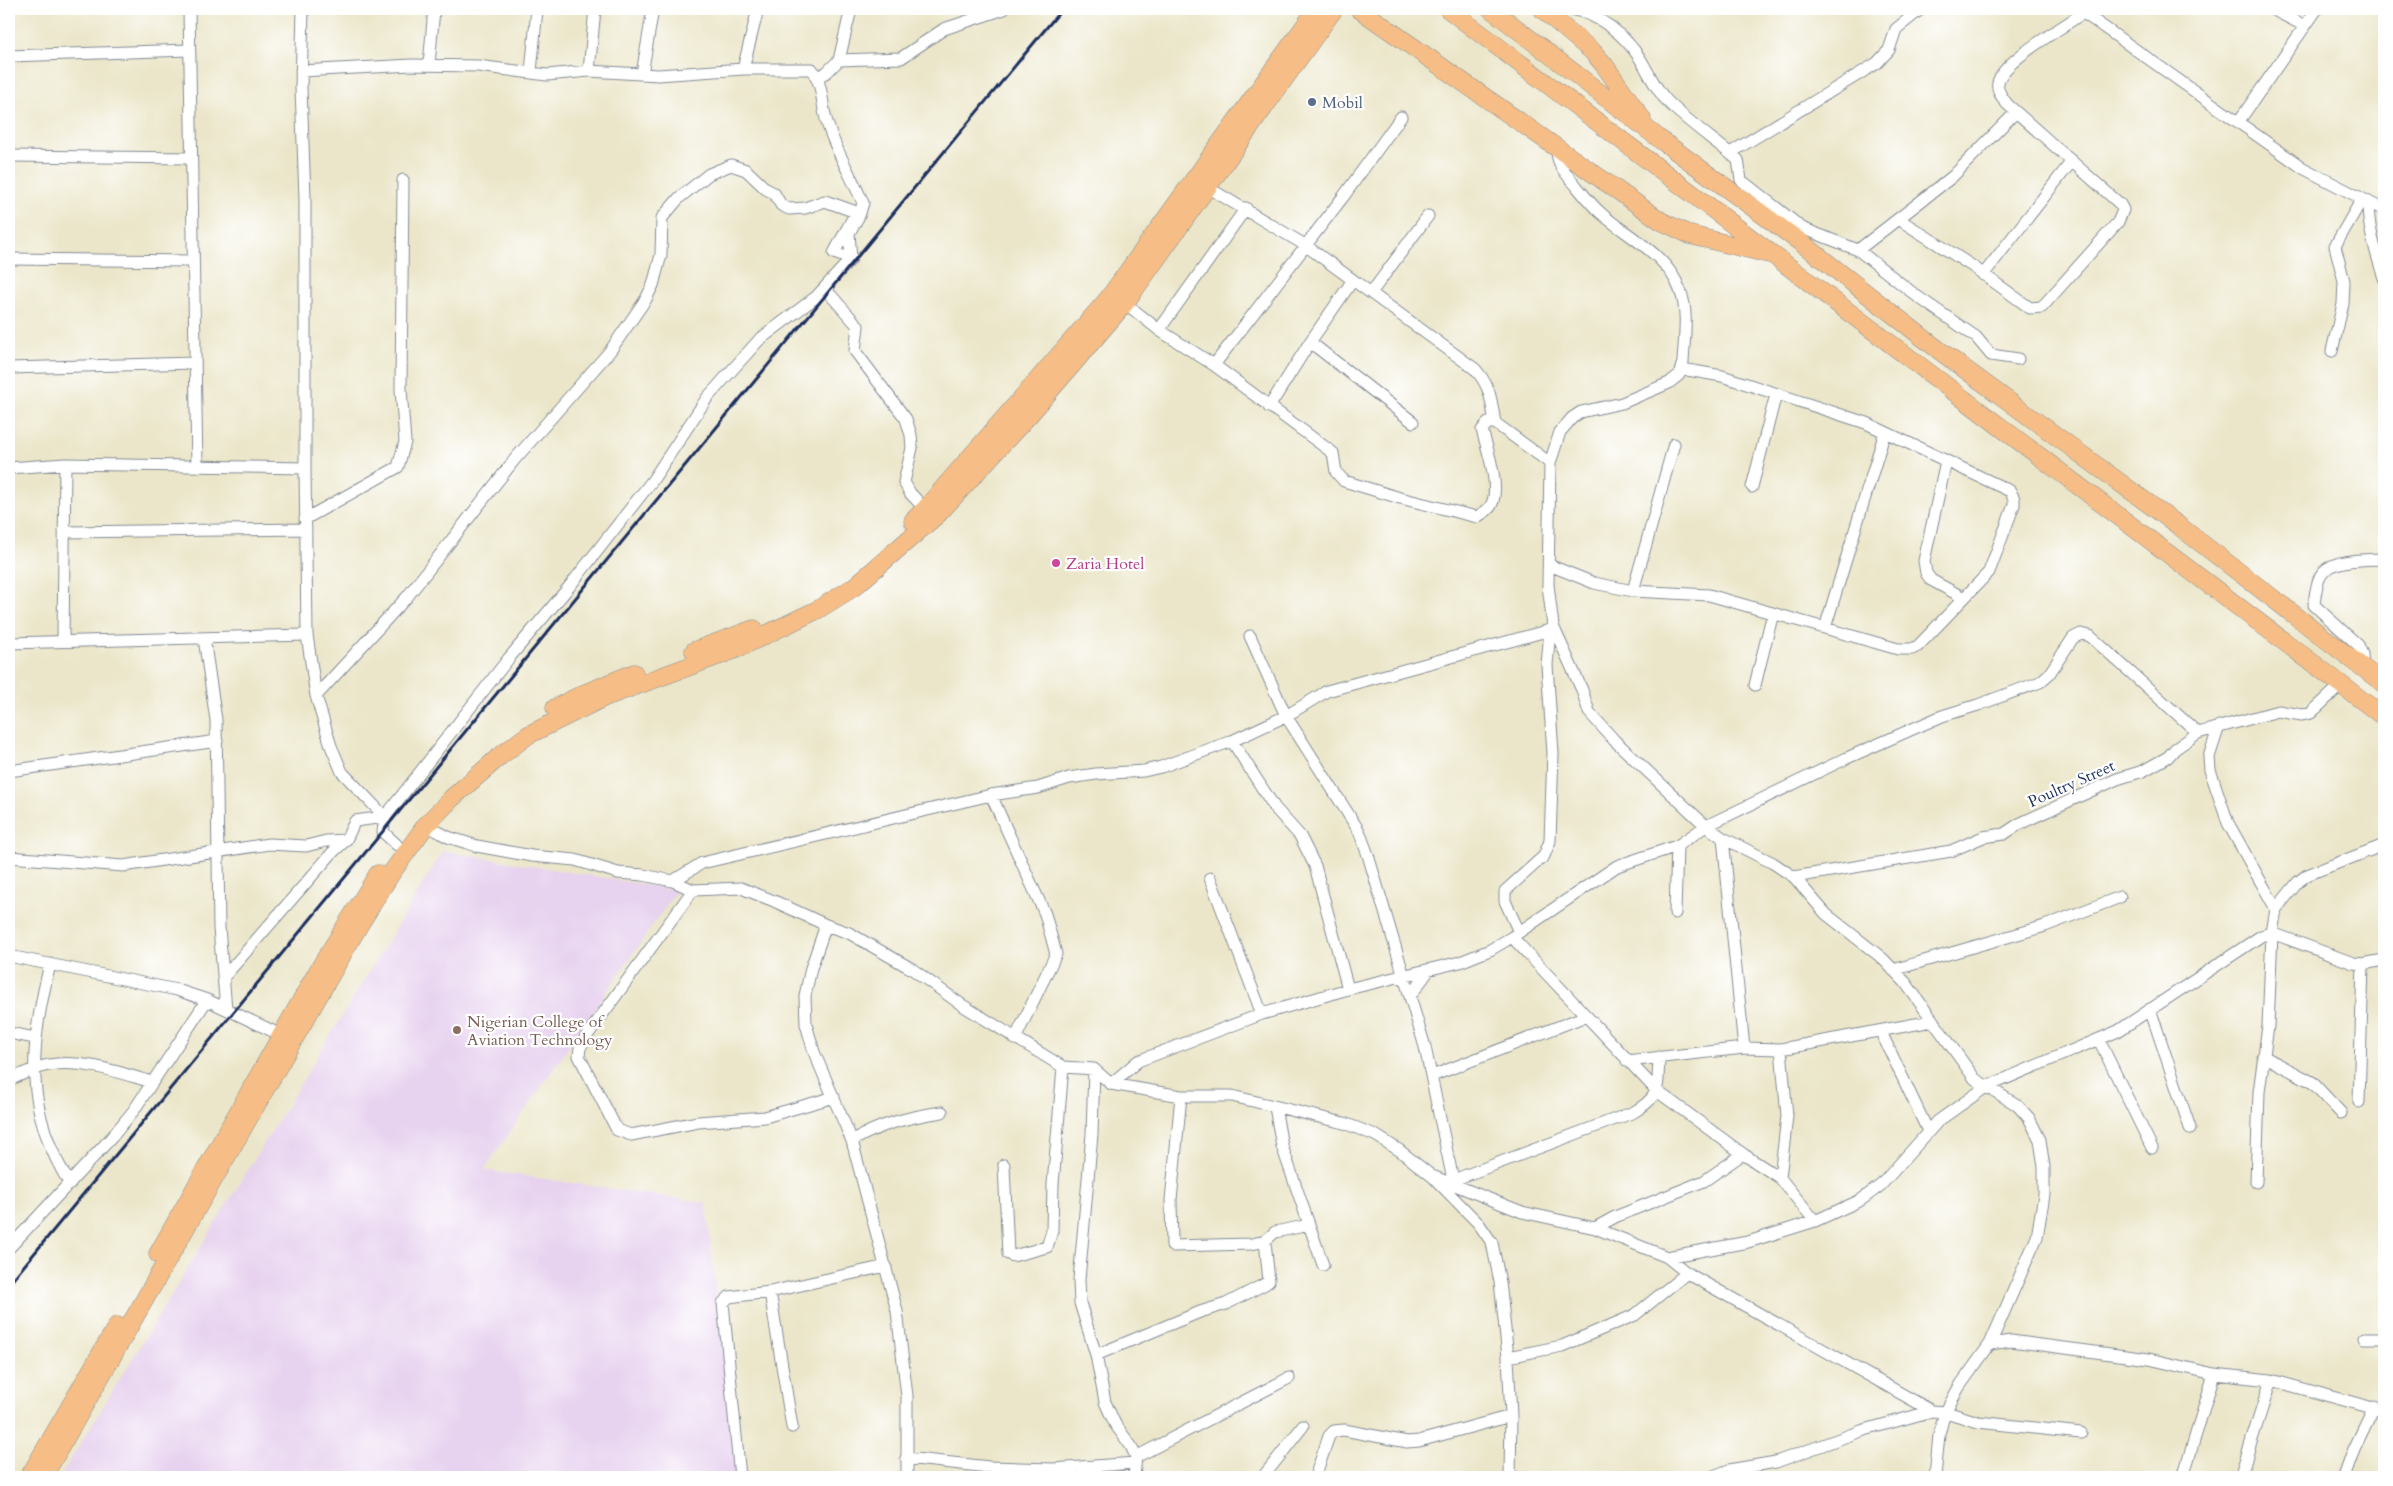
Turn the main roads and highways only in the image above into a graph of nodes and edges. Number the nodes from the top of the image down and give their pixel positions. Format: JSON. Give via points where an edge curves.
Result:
{"nodes":[{"id":1,"x":1317,"y":9,"type":"edge"},
{"id":2,"x":1334,"y":9,"type":"edge"},
{"id":3,"x":1359,"y":9,"type":"edge"},
{"id":4,"x":1448,"y":9,"type":"edge"},
{"id":5,"x":1491,"y":9,"type":"edge"},
{"id":6,"x":1542,"y":9,"type":"edge"},
{"id":7,"x":1558,"y":60,"type":"junction"},
{"id":8,"x":1544,"y":81,"type":"junction"},
{"id":9,"x":1661,"y":140,"type":"junction"},
{"id":10,"x":1782,"y":260,"type":"junction"},
{"id":11,"x":2384,"y":684,"type":"edge"},
{"id":12,"x":2384,"y":717,"type":"edge"},
{"id":13,"x":29,"y":1477,"type":"edge"},
{"id":14,"x":43,"y":1477,"type":"edge"}],
"edges":[{"from":1,"to":13,"type":"highway","via":[[1108,299],[925,510],[852,574],[806,603],[756,628],[609,683],[524,725],[448,786],[397,846],[358,903]]},
{"from":2,"to":14,"type":"highway","via":[[1125,303],[951,500],[907,542],[854,587],[778,630],[734,650],[605,697],[528,735],[452,798],[426,825],[353,935]]},
{"from":3,"to":10,"type":"highway","via":[[1675,228],[1708,240],[1762,250]]},
{"from":4,"to":8,"type":"highway"},
{"from":5,"to":7,"type":"highway"},
{"from":6,"to":9,"type":"highway","via":[[1605,66],[1638,114]]},
{"from":7,"to":8,"type":"highway"},
{"from":7,"to":9,"type":"highway"},
{"from":8,"to":10,"type":"highway"},
{"from":9,"to":11,"type":"highway","via":[[2179,526]]},
{"from":10,"to":12,"type":"highway"}]}
